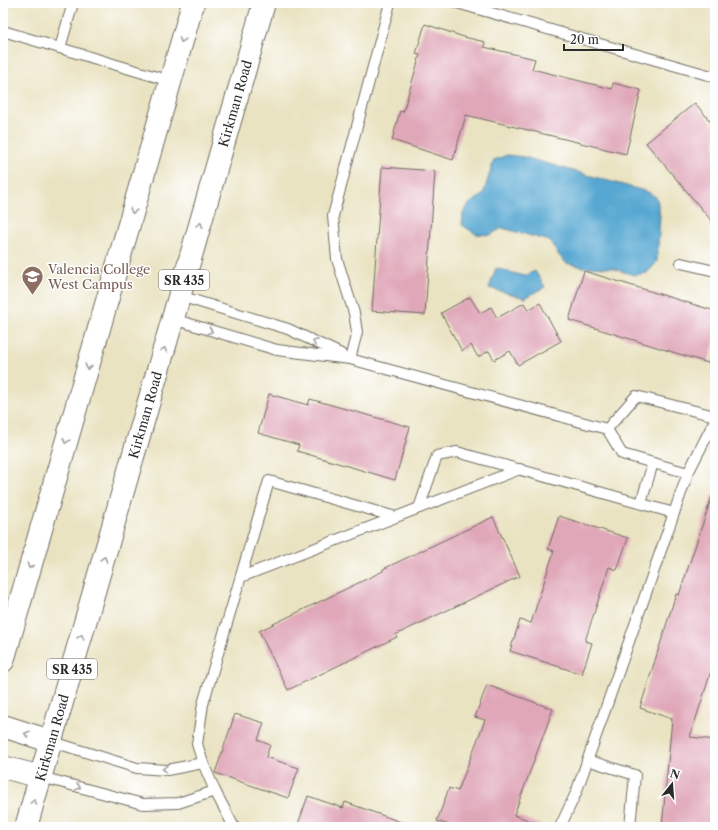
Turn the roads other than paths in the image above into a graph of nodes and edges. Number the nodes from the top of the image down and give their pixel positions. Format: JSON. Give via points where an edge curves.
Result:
{"nodes":[{"id":1,"x":73,"y":3,"type":"edge"},
{"id":2,"x":193,"y":3,"type":"edge"},
{"id":3,"x":264,"y":3,"type":"edge"},
{"id":4,"x":390,"y":3,"type":"edge"},
{"id":5,"x":457,"y":3,"type":"edge"},
{"id":6,"x":3,"y":31,"type":"edge"},
{"id":7,"x":60,"y":48,"type":"junction"},
{"id":8,"x":715,"y":77,"type":"edge"},
{"id":9,"x":170,"y":81,"type":"junction"},
{"id":10,"x":681,"y":262,"type":"dead end"},
{"id":11,"x":715,"y":271,"type":"edge"},
{"id":12,"x":180,"y":296,"type":"junction"},
{"id":13,"x":173,"y":319,"type":"junction"},
{"id":14,"x":350,"y":359,"type":"junction"},
{"id":15,"x":715,"y":416,"type":"edge"},
{"id":16,"x":715,"y":420,"type":"edge"},
{"id":17,"x":607,"y":429,"type":"junction"},
{"id":18,"x":653,"y":463,"type":"junction"},
{"id":19,"x":520,"y":469,"type":"junction"},
{"id":20,"x":688,"y":473,"type":"junction"},
{"id":21,"x":641,"y":503,"type":"junction"},
{"id":22,"x":419,"y":508,"type":"junction"},
{"id":23,"x":674,"y":512,"type":"junction"},
{"id":24,"x":396,"y":517,"type":"junction"},
{"id":25,"x":241,"y":577,"type":"junction"},
{"id":26,"x":3,"y":661,"type":"edge"},
{"id":27,"x":3,"y":726,"type":"edge"},
{"id":28,"x":50,"y":742,"type":"junction"},
{"id":29,"x":587,"y":760,"type":"junction"},
{"id":30,"x":203,"y":763,"type":"junction"},
{"id":31,"x":3,"y":767,"type":"edge"},
{"id":32,"x":40,"y":777,"type":"junction"},
{"id":33,"x":215,"y":791,"type":"junction"},
{"id":34,"x":26,"y":827,"type":"edge"},
{"id":35,"x":234,"y":827,"type":"edge"},
{"id":36,"x":560,"y":827,"type":"edge"},
{"id":37,"x":630,"y":827,"type":"edge"}],
"edges":[{"from":1,"to":7,"type":"lane"},
{"from":2,"to":9,"type":"main road","one_way":true},
{"from":12,"to":3,"type":"main road","name":"Kirkman Road","number":"SR 435","one_way":true},
{"from":4,"to":14,"type":"lane","via":[[334,216],[337,258],[354,313],[357,332]]},
{"from":5,"to":8,"type":"lane"},
{"from":6,"to":7,"type":"lane"},
{"from":7,"to":9,"type":"lane"},
{"from":9,"to":26,"type":"main road","one_way":true},
{"from":10,"to":11,"type":"lane"},
{"from":12,"to":13,"type":"main road","name":"Kirkman Road","number":"SR 435"},
{"from":14,"to":12,"type":"lane","one_way":true,"via":[[288,329]]},
{"from":13,"to":14,"type":"lane","one_way":true,"via":[[278,350]]},
{"from":28,"to":13,"type":"main road","name":"Kirkman Road","number":"SR 435","one_way":true},
{"from":14,"to":17,"type":"lane"},
{"from":15,"to":17,"type":"lane","via":[[636,396]]},
{"from":16,"to":20,"type":"lane"},
{"from":17,"to":18,"type":"lane","via":[[622,454]]},
{"from":18,"to":20,"type":"lane"},
{"from":18,"to":21,"type":"lane"},
{"from":19,"to":21,"type":"lane"},
{"from":19,"to":22,"type":"lane"},
{"from":19,"to":22,"type":"lane","via":[[457,452],[437,456]]},
{"from":20,"to":23,"type":"lane"},
{"from":21,"to":23,"type":"lane"},
{"from":22,"to":24,"type":"lane"},
{"from":23,"to":29,"type":"lane"},
{"from":24,"to":25,"type":"lane"},
{"from":24,"to":25,"type":"lane","via":[[269,481]]},
{"from":25,"to":30,"type":"lane","via":[[203,704],[197,744]]},
{"from":28,"to":27,"type":"main road","one_way":true},
{"from":30,"to":28,"type":"lane","one_way":true,"via":[[167,770],[138,768]]},
{"from":28,"to":32,"type":"main road","name":"Kirkman Road","number":"SR 435"},
{"from":29,"to":36,"type":"lane","via":[[576,793]]},
{"from":29,"to":37,"type":"lane","via":[[635,775]]},
{"from":30,"to":33,"type":"lane"},
{"from":31,"to":32,"type":"main road"},
{"from":32,"to":33,"type":"lane","one_way":true,"via":[[143,804],[178,803]]},
{"from":34,"to":32,"type":"main road","name":"Kirkman Road","number":"SR 435","one_way":true},
{"from":33,"to":35,"type":"lane"}]}
